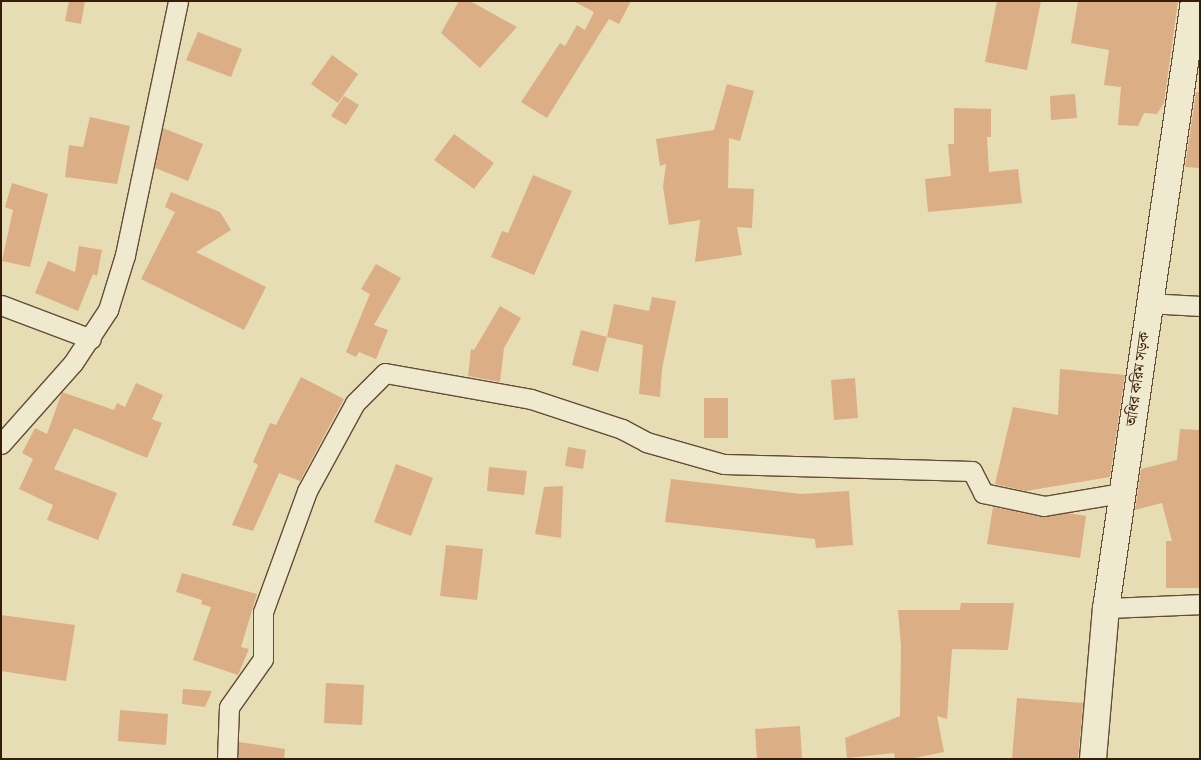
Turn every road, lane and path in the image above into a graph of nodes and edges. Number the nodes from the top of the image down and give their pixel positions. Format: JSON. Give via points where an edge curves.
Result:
{"nodes":[{"id":1,"x":178,"y":1,"type":"edge"},
{"id":2,"x":1194,"y":1,"type":"edge"},
{"id":3,"x":1148,"y":303,"type":"junction"},
{"id":4,"x":1,"y":305,"type":"edge"},
{"id":5,"x":1200,"y":306,"type":"edge"},
{"id":6,"x":91,"y":339,"type":"junction"},
{"id":7,"x":1,"y":444,"type":"edge"},
{"id":8,"x":1122,"y":493,"type":"junction"},
{"id":9,"x":1200,"y":604,"type":"edge"},
{"id":10,"x":1106,"y":608,"type":"junction"},
{"id":11,"x":227,"y":759,"type":"edge"},
{"id":12,"x":1093,"y":759,"type":"edge"}],
"edges":[{"from":1,"to":6,"type":"street","via":[[125,255],[108,310]]},
{"from":2,"to":3,"type":"main road","name":"অধির করিম সড়ক"},
{"from":3,"to":5,"type":"street"},
{"from":3,"to":8,"type":"main road","name":"অধির করিম সড়ক"},
{"from":4,"to":6,"type":"street"},
{"from":6,"to":7,"type":"street"},
{"from":8,"to":10,"type":"main road","name":"অধির করিম সড়ক"},
{"from":8,"to":11,"type":"street","via":[[1044,506],[983,493],[972,471],[724,464],[646,442],[622,429],[531,399],[385,373],[355,403],[307,491],[263,612],[263,659],[229,707]]},
{"from":9,"to":10,"type":"street"},
{"from":10,"to":12,"type":"main road","name":"অধির করিম সড়ক"}]}
